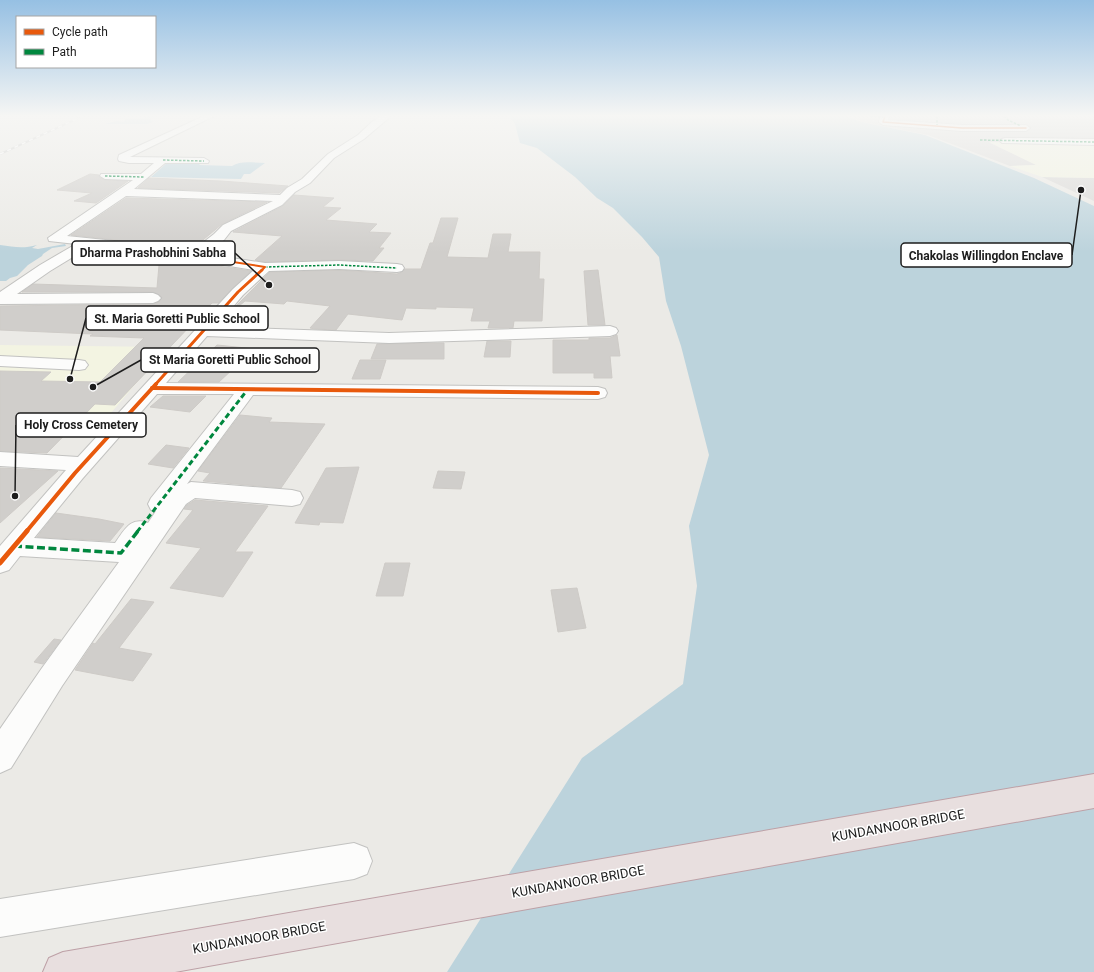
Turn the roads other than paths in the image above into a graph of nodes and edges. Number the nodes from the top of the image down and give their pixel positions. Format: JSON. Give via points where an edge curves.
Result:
{"nodes":[{"id":1,"x":161,"y":161,"type":"edge"},
{"id":2,"x":326,"y":161,"type":"edge"},
{"id":3,"x":105,"y":176,"type":"dead end"},
{"id":4,"x":144,"y":177,"type":"junction"},
{"id":5,"x":121,"y":192,"type":"junction"},
{"id":6,"x":281,"y":198,"type":"junction"},
{"id":7,"x":89,"y":242,"type":"junction"},
{"id":8,"x":194,"y":256,"type":"junction"},
{"id":9,"x":265,"y":267,"type":"junction"},
{"id":10,"x":397,"y":268,"type":"dead end"},
{"id":11,"x":153,"y":298,"type":"dead end"},
{"id":12,"x":1,"y":299,"type":"edge"},
{"id":13,"x":202,"y":331,"type":"junction"},
{"id":14,"x":610,"y":331,"type":"dead end"},
{"id":15,"x":0,"y":361,"type":"edge"},
{"id":16,"x":79,"y":365,"type":"dead end"},
{"id":17,"x":152,"y":388,"type":"junction"},
{"id":18,"x":248,"y":389,"type":"junction"},
{"id":19,"x":598,"y":393,"type":"dead end"},
{"id":20,"x":0,"y":459,"type":"edge"},
{"id":21,"x":83,"y":464,"type":"junction"},
{"id":22,"x":292,"y":498,"type":"dead end"},
{"id":23,"x":4,"y":556,"type":"edge"},
{"id":24,"x":0,"y":757,"type":"edge"},
{"id":25,"x":1094,"y":791,"type":"edge"},
{"id":26,"x":354,"y":861,"type":"dead end"},
{"id":27,"x":0,"y":918,"type":"edge"},
{"id":28,"x":63,"y":972,"type":"edge"}],
"edges":[{"from":1,"to":4,"type":"street"},
{"from":2,"to":6,"type":"street","via":[[306,181]]},
{"from":3,"to":4,"type":"street"},
{"from":4,"to":5,"type":"street"},
{"from":5,"to":6,"type":"street"},
{"from":5,"to":7,"type":"street","via":[[76,226],[54,238]]},
{"from":6,"to":8,"type":"street","via":[[278,203],[266,210],[227,228]]},
{"from":7,"to":8,"type":"street","via":[[139,246]]},
{"from":7,"to":12,"type":"street","via":[[45,268]]},
{"from":8,"to":9,"type":"street"},
{"from":9,"to":10,"type":"street","via":[[339,265]]},
{"from":9,"to":13,"type":"street"},
{"from":11,"to":12,"type":"street"},
{"from":13,"to":14,"type":"street","via":[[388,338]]},
{"from":13,"to":17,"type":"street"},
{"from":15,"to":16,"type":"street"},
{"from":17,"to":18,"type":"street"},
{"from":17,"to":21,"type":"street"},
{"from":18,"to":19,"type":"street"},
{"from":18,"to":23,"type":"street","via":[[121,553]]},
{"from":20,"to":21,"type":"street"},
{"from":21,"to":23,"type":"street"},
{"from":22,"to":24,"type":"street","via":[[191,490],[178,498],[52,677]]},
{"from":25,"to":28,"type":"highway","name":"KUNDANNOOR BRIDGE"},
{"from":26,"to":27,"type":"street"}]}
